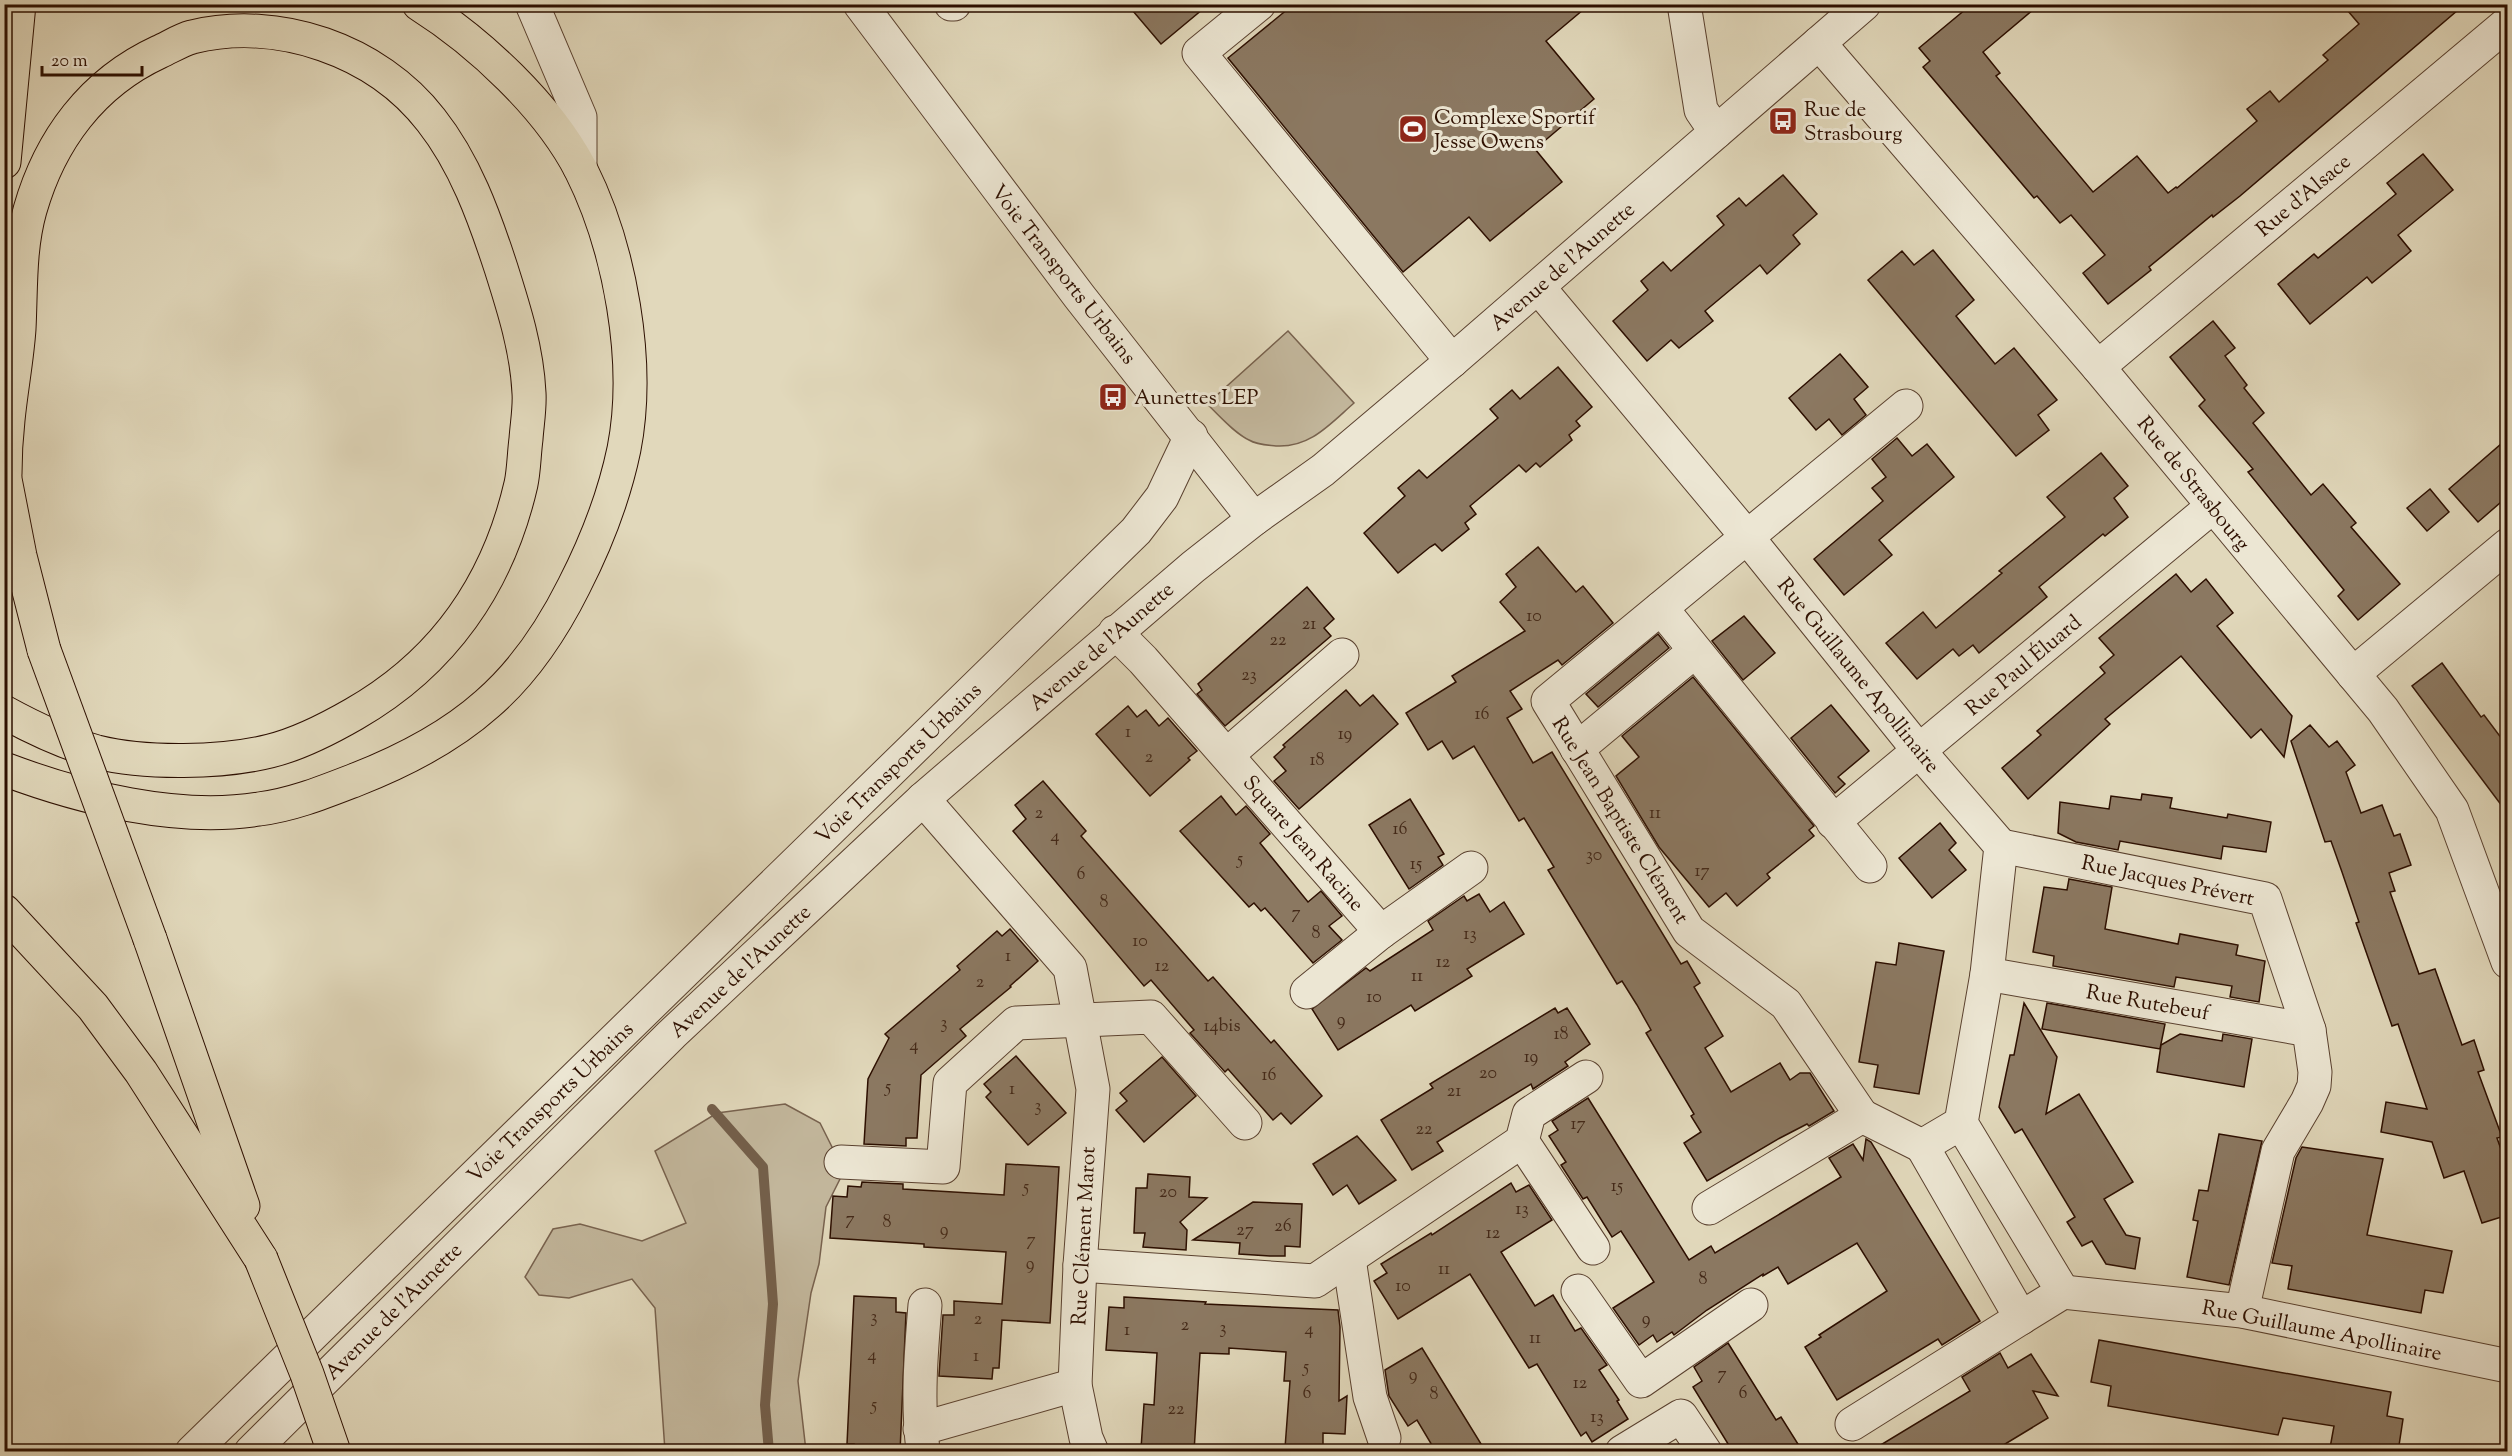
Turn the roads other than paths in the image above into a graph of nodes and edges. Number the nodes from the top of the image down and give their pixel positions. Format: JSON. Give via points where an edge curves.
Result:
{"nodes":[{"id":1,"x":19,"y":4,"type":"edge"},
{"id":2,"x":419,"y":4,"type":"edge"},
{"id":3,"x":532,"y":4,"type":"edge"},
{"id":4,"x":860,"y":4,"type":"edge"},
{"id":5,"x":1259,"y":4,"type":"edge"},
{"id":6,"x":1684,"y":4,"type":"edge"},
{"id":7,"x":1864,"y":4,"type":"edge"},
{"id":8,"x":2508,"y":23,"type":"edge"},
{"id":9,"x":1819,"y":43,"type":"junction"},
{"id":10,"x":1716,"y":132,"type":"junction"},
{"id":11,"x":4,"y":162,"type":"edge"},
{"id":12,"x":580,"y":168,"type":"junction"},
{"id":13,"x":1539,"y":288,"type":"junction"},
{"id":14,"x":1452,"y":362,"type":"junction"},
{"id":15,"x":2098,"y":367,"type":"junction"},
{"id":16,"x":1906,"y":406,"type":"dead end"},
{"id":17,"x":6,"y":409,"type":"edge"},
{"id":18,"x":1191,"y":436,"type":"junction"},
{"id":19,"x":5,"y":474,"type":"edge"},
{"id":20,"x":2212,"y":507,"type":"junction"},
{"id":21,"x":1254,"y":519,"type":"junction"},
{"id":22,"x":1747,"y":537,"type":"junction"},
{"id":23,"x":2508,"y":545,"type":"edge"},
{"id":24,"x":1661,"y":608,"type":"junction"},
{"id":25,"x":1115,"y":632,"type":"junction"},
{"id":26,"x":1695,"y":651,"type":"junction"},
{"id":27,"x":1342,"y":655,"type":"dead end"},
{"id":28,"x":2353,"y":674,"type":"junction"},
{"id":29,"x":4,"y":712,"type":"edge"},
{"id":30,"x":1577,"y":748,"type":"junction"},
{"id":31,"x":1920,"y":752,"type":"junction"},
{"id":32,"x":1227,"y":755,"type":"junction"},
{"id":33,"x":4,"y":769,"type":"edge"},
{"id":34,"x":923,"y":799,"type":"junction"},
{"id":35,"x":1833,"y":822,"type":"junction"},
{"id":36,"x":2001,"y":846,"type":"junction"},
{"id":37,"x":1870,"y":866,"type":"dead end"},
{"id":38,"x":1471,"y":868,"type":"dead end"},
{"id":39,"x":4,"y":911,"type":"edge"},
{"id":40,"x":1381,"y":932,"type":"junction"},
{"id":41,"x":2508,"y":962,"type":"edge"},
{"id":42,"x":1987,"y":974,"type":"junction"},
{"id":43,"x":1307,"y":992,"type":"dead end"},
{"id":44,"x":1082,"y":1020,"type":"junction"},
{"id":45,"x":2309,"y":1030,"type":"junction"},
{"id":46,"x":1586,"y":1077,"type":"dead end"},
{"id":47,"x":1862,"y":1116,"type":"junction"},
{"id":48,"x":1245,"y":1123,"type":"dead end"},
{"id":49,"x":1961,"y":1123,"type":"junction"},
{"id":50,"x":1522,"y":1141,"type":"junction"},
{"id":51,"x":1922,"y":1146,"type":"junction"},
{"id":52,"x":841,"y":1162,"type":"dead end"},
{"id":53,"x":1709,"y":1208,"type":"dead end"},
{"id":54,"x":1593,"y":1248,"type":"dead end"},
{"id":55,"x":261,"y":1259,"type":"junction"},
{"id":56,"x":1349,"y":1259,"type":"junction"},
{"id":57,"x":1080,"y":1265,"type":"junction"},
{"id":58,"x":1578,"y":1291,"type":"dead end"},
{"id":59,"x":2063,"y":1292,"type":"junction"},
{"id":60,"x":925,"y":1305,"type":"dead end"},
{"id":61,"x":1751,"y":1305,"type":"dead end"},
{"id":62,"x":2242,"y":1311,"type":"junction"},
{"id":63,"x":2021,"y":1318,"type":"junction"},
{"id":64,"x":2508,"y":1366,"type":"edge"},
{"id":65,"x":1641,"y":1381,"type":"junction"},
{"id":66,"x":1075,"y":1385,"type":"junction"},
{"id":67,"x":1681,"y":1416,"type":"junction"},
{"id":68,"x":1852,"y":1424,"type":"dead end"},
{"id":69,"x":1384,"y":1438,"type":"dead end"},
{"id":70,"x":922,"y":1440,"type":"edge"},
{"id":71,"x":192,"y":1452,"type":"edge"},
{"id":72,"x":251,"y":1452,"type":"edge"},
{"id":73,"x":334,"y":1452,"type":"edge"},
{"id":74,"x":1092,"y":1452,"type":"edge"},
{"id":75,"x":1622,"y":1452,"type":"edge"},
{"id":76,"x":1705,"y":1452,"type":"edge"}],
"edges":[{"from":1,"to":11,"type":"main road"},
{"from":2,"to":12,"type":"main road","via":[[515,82],[556,130]]},
{"from":3,"to":12,"type":"street","via":[[580,117]]},
{"from":4,"to":18,"type":"street","name":"Voie Transports Urbains","via":[[1079,296]]},
{"from":5,"to":14,"type":"street","via":[[1199,53]]},
{"from":6,"to":10,"type":"street","via":[[1701,110]]},
{"from":7,"to":9,"type":"street","name":"Avenue de l'Aunette"},
{"from":8,"to":15,"type":"street","name":"Rue d'Alsace"},
{"from":9,"to":10,"type":"street","name":"Avenue de l'Aunette"},
{"from":9,"to":15,"type":"street","name":"Rue de Strasbourg"},
{"from":10,"to":13,"type":"street","name":"Avenue de l'Aunette"},
{"from":12,"to":33,"type":"main road","via":[[604,221],[624,307],[630,378],[624,447],[610,503],[588,557],[561,610],[526,664],[487,704],[387,767],[320,794],[259,809],[206,812],[132,806],[55,788]]},
{"from":13,"to":14,"type":"street","name":"Avenue de l'Aunette"},
{"from":13,"to":22,"type":"street","name":"Rue Guillaume Apollinaire"},
{"from":14,"to":21,"type":"street","name":"Avenue de l'Aunette","via":[[1323,470]]},
{"from":15,"to":20,"type":"street","name":"Rue de Strasbourg"},
{"from":16,"to":22,"type":"street","name":"Rue Jean Baptiste Clément"},
{"from":17,"to":19,"type":"main road"},
{"from":17,"to":29,"type":"main road","via":[[19,332],[20,264],[30,211],[51,157],[78,112],[109,82],[146,58],[190,38],[236,32],[283,35],[326,44],[361,61],[403,91],[431,119],[461,167],[485,219],[523,342],[530,396],[522,480],[507,534],[485,585],[453,631],[417,669],[375,702],[325,731],[270,751],[207,760],[150,760],[98,752],[32,728]]},
{"from":18,"to":21,"type":"street"},
{"from":18,"to":71,"type":"street","name":"Voie Transports Urbains","via":[[1162,497],[1136,531]]},
{"from":19,"to":55,"type":"main road","bridge":true,"via":[[20,556],[44,650]]},
{"from":20,"to":28,"type":"street","name":"Rue de Strasbourg"},
{"from":20,"to":31,"type":"street","name":"Rue Paul Éluard"},
{"from":21,"to":25,"type":"street","name":"Avenue de l’Aunette"},
{"from":22,"to":24,"type":"street","name":"Rue Jean Baptiste Clément"},
{"from":22,"to":31,"type":"street","name":"Rue Guillaume Apollinaire"},
{"from":23,"to":28,"type":"street"},
{"from":24,"to":26,"type":"street"},
{"from":24,"to":30,"type":"street","name":"Rue Jean Baptiste Clément","via":[[1548,701]]},
{"from":25,"to":32,"type":"street","name":"Square Jean Racine"},
{"from":25,"to":34,"type":"street","name":"Avenue de l’Aunette"},
{"from":26,"to":30,"type":"street"},
{"from":26,"to":35,"type":"street"},
{"from":27,"to":32,"type":"street","name":"Square Jean Racine"},
{"from":28,"to":41,"type":"street","name":"Rue de Strasbourg","via":[[2383,710],[2452,810]]},
{"from":30,"to":47,"type":"street","name":"Rue Jean Baptiste Clément","via":[[1689,931],[1786,1004]]},
{"from":31,"to":35,"type":"street","name":"Rue Paul Éluard"},
{"from":31,"to":36,"type":"street","name":"Rue Guillaume Apollinaire"},
{"from":32,"to":40,"type":"street","name":"Square Jean Racine"},
{"from":34,"to":44,"type":"street","name":"Rue Clément Marot","via":[[1070,968]]},
{"from":34,"to":72,"type":"street","name":"Avenue de l’Aunette","via":[[672,1034]]},
{"from":35,"to":37,"type":"street"},
{"from":36,"to":42,"type":"street"},
{"from":36,"to":45,"type":"street","name":"Rue Jacques Prévert","via":[[2265,899]]},
{"from":38,"to":40,"type":"street","name":"Square Jean Racine"},
{"from":39,"to":55,"type":"main road","via":[[93,1007],[141,1072]]},
{"from":40,"to":43,"type":"street","name":"Square Jean Racine"},
{"from":42,"to":45,"type":"street","name":"Rue Rutebeuf"},
{"from":42,"to":49,"type":"street"},
{"from":44,"to":48,"type":"street","via":[[1150,1017]]},
{"from":44,"to":52,"type":"street","via":[[1016,1023],[950,1083],[943,1167]]},
{"from":44,"to":57,"type":"street","name":"Rue Clément Marot","via":[[1093,1089]]},
{"from":45,"to":62,"type":"street","name":"Rue Jacques Prévert","via":[[2314,1086],[2278,1151]]},
{"from":46,"to":50,"type":"street","via":[[1529,1114]]},
{"from":47,"to":51,"type":"street"},
{"from":47,"to":53,"type":"street"},
{"from":49,"to":51,"type":"street"},
{"from":49,"to":59,"type":"street"},
{"from":50,"to":54,"type":"street"},
{"from":50,"to":56,"type":"street"},
{"from":51,"to":63,"type":"street"},
{"from":55,"to":73,"type":"main road","bridge":true},
{"from":56,"to":57,"type":"street","via":[[1316,1281]]},
{"from":56,"to":69,"type":"street","via":[[1370,1397]]},
{"from":57,"to":66,"type":"street","name":"Rue Clément Marot"},
{"from":58,"to":65,"type":"street"},
{"from":59,"to":62,"type":"street","name":"Rue Guillaume Apollinaire"},
{"from":59,"to":63,"type":"street"},
{"from":60,"to":70,"type":"street"},
{"from":61,"to":65,"type":"street"},
{"from":62,"to":64,"type":"street","name":"Rue Guillaume Apollinaire"},
{"from":63,"to":68,"type":"street"},
{"from":65,"to":67,"type":"street"},
{"from":66,"to":70,"type":"street"},
{"from":66,"to":74,"type":"street","name":"Rue Clément Marot"},
{"from":67,"to":75,"type":"street"},
{"from":67,"to":76,"type":"street"}]}
